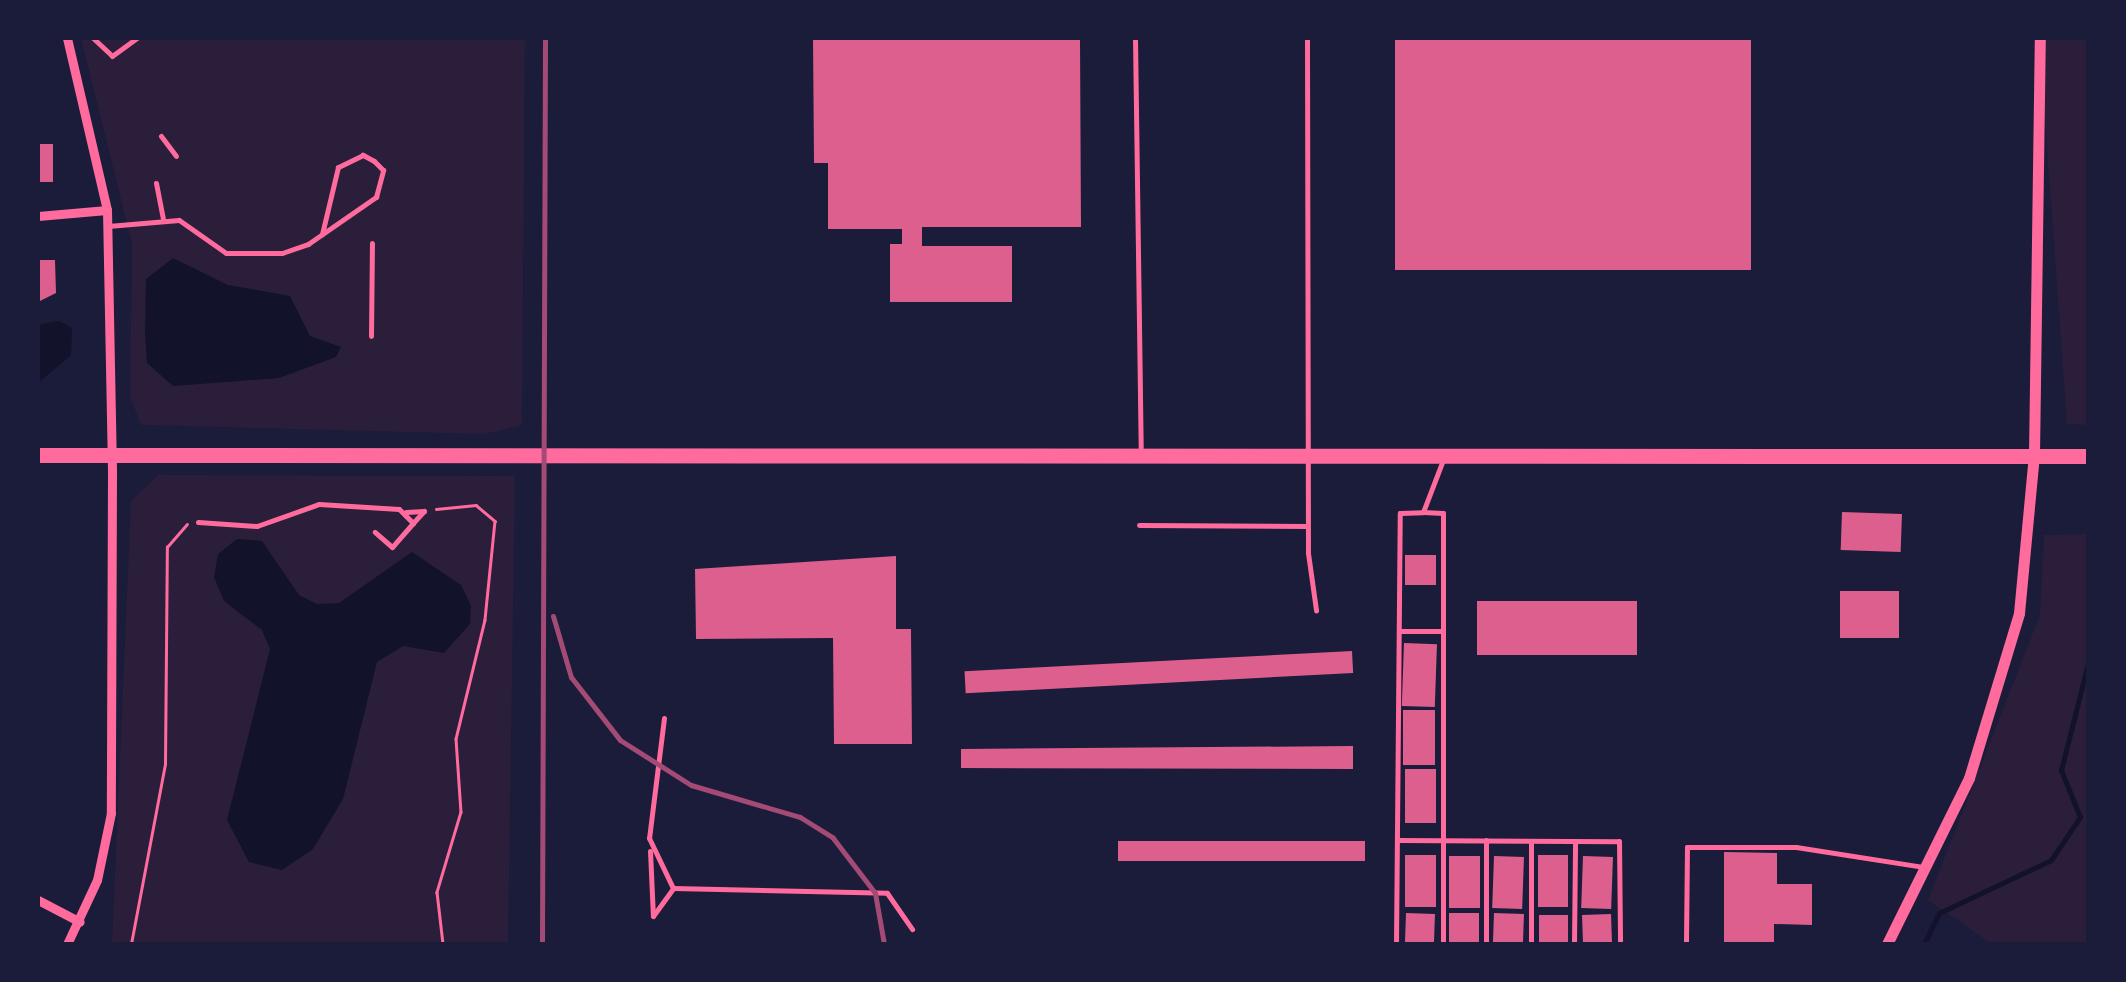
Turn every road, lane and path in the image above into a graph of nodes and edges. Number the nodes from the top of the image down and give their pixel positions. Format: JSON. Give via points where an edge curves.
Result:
{"nodes":[{"id":1,"x":67,"y":38,"type":"edge"},
{"id":2,"x":93,"y":38,"type":"edge"},
{"id":3,"x":138,"y":38,"type":"edge"},
{"id":4,"x":1135,"y":38,"type":"edge"},
{"id":5,"x":1308,"y":38,"type":"edge"},
{"id":6,"x":2040,"y":38,"type":"edge"},
{"id":7,"x":161,"y":136,"type":"dead end"},
{"id":8,"x":176,"y":156,"type":"dead end"},
{"id":9,"x":156,"y":183,"type":"dead end"},
{"id":10,"x":108,"y":210,"type":"junction"},
{"id":11,"x":38,"y":216,"type":"edge"},
{"id":12,"x":163,"y":218,"type":"junction"},
{"id":13,"x":108,"y":226,"type":"junction"},
{"id":14,"x":322,"y":234,"type":"junction"},
{"id":15,"x":372,"y":243,"type":"dead end"},
{"id":16,"x":371,"y":336,"type":"dead end"},
{"id":17,"x":1141,"y":455,"type":"junction"},
{"id":18,"x":1307,"y":455,"type":"junction"},
{"id":19,"x":2034,"y":455,"type":"junction"},
{"id":20,"x":38,"y":456,"type":"edge"},
{"id":21,"x":110,"y":456,"type":"junction"},
{"id":22,"x":2088,"y":456,"type":"edge"},
{"id":23,"x":1444,"y":457,"type":"junction"},
{"id":24,"x":424,"y":511,"type":"junction"},
{"id":25,"x":406,"y":512,"type":"junction"},
{"id":26,"x":1423,"y":512,"type":"junction"},
{"id":27,"x":198,"y":522,"type":"joint"},
{"id":28,"x":413,"y":523,"type":"junction"},
{"id":29,"x":1138,"y":524,"type":"dead end"},
{"id":30,"x":1308,"y":526,"type":"junction"},
{"id":31,"x":375,"y":532,"type":"dead end"},
{"id":32,"x":1316,"y":610,"type":"dead end"},
{"id":33,"x":1399,"y":631,"type":"junction"},
{"id":34,"x":1443,"y":631,"type":"junction"},
{"id":35,"x":664,"y":718,"type":"dead end"},
{"id":36,"x":649,"y":838,"type":"junction"},
{"id":37,"x":1397,"y":840,"type":"junction"},
{"id":38,"x":1444,"y":840,"type":"junction"},
{"id":39,"x":1486,"y":840,"type":"junction"},
{"id":40,"x":1532,"y":841,"type":"junction"},
{"id":41,"x":1574,"y":841,"type":"junction"},
{"id":42,"x":1927,"y":868,"type":"junction"},
{"id":43,"x":674,"y":888,"type":"junction"},
{"id":44,"x":38,"y":900,"type":"edge"},
{"id":45,"x":80,"y":922,"type":"junction"},
{"id":46,"x":912,"y":929,"type":"dead end"},
{"id":47,"x":1686,"y":942,"type":"dead end"},
{"id":48,"x":67,"y":944,"type":"edge"},
{"id":49,"x":131,"y":944,"type":"edge"},
{"id":50,"x":443,"y":944,"type":"edge"},
{"id":51,"x":1396,"y":944,"type":"edge"},
{"id":52,"x":1443,"y":944,"type":"edge"},
{"id":53,"x":1486,"y":944,"type":"edge"},
{"id":54,"x":1531,"y":944,"type":"edge"},
{"id":55,"x":1574,"y":944,"type":"edge"},
{"id":56,"x":1620,"y":944,"type":"edge"},
{"id":57,"x":1887,"y":944,"type":"edge"}],
"edges":[{"from":1,"to":10,"type":"street"},
{"from":2,"to":3,"type":"lane","via":[[112,56]]},
{"from":4,"to":17,"type":"lane"},
{"from":5,"to":18,"type":"lane"},
{"from":6,"to":19,"type":"street"},
{"from":7,"to":8,"type":"lane"},
{"from":9,"to":12,"type":"lane"},
{"from":10,"to":11,"type":"street"},
{"from":10,"to":13,"type":"street"},
{"from":12,"to":13,"type":"lane"},
{"from":12,"to":14,"type":"lane","via":[[226,253],[282,253]]},
{"from":13,"to":21,"type":"street"},
{"from":14,"to":14,"type":"lane","via":[[376,198],[384,170],[374,161],[363,155],[338,167]]},
{"from":15,"to":16,"type":"lane"},
{"from":17,"to":18,"type":"main road"},
{"from":17,"to":21,"type":"main road"},
{"from":18,"to":23,"type":"main road"},
{"from":18,"to":30,"type":"lane"},
{"from":19,"to":22,"type":"main road"},
{"from":19,"to":23,"type":"main road"},
{"from":19,"to":42,"type":"street","via":[[2006,672]]},
{"from":20,"to":21,"type":"main road"},
{"from":21,"to":45,"type":"street","via":[[112,798]]},
{"from":23,"to":26,"type":"lane"},
{"from":24,"to":25,"type":"lane"},
{"from":24,"to":28,"type":"lane"},
{"from":24,"to":50,"type":"path","via":[[476,505],[495,521],[486,620],[456,739],[461,812],[437,892]]},
{"from":25,"to":27,"type":"lane","via":[[320,504],[257,526]]},
{"from":25,"to":28,"type":"lane"},
{"from":26,"to":33,"type":"lane","via":[[1400,513]]},
{"from":26,"to":34,"type":"lane","via":[[1443,513]]},
{"from":27,"to":49,"type":"path","via":[[168,547],[165,764]]},
{"from":28,"to":31,"type":"lane","via":[[392,548]]},
{"from":29,"to":30,"type":"lane"},
{"from":30,"to":32,"type":"lane"},
{"from":33,"to":34,"type":"lane"},
{"from":33,"to":37,"type":"lane"},
{"from":34,"to":38,"type":"lane"},
{"from":35,"to":36,"type":"lane"},
{"from":36,"to":43,"type":"lane"},
{"from":36,"to":43,"type":"lane","via":[[653,916]]},
{"from":37,"to":38,"type":"lane"},
{"from":37,"to":51,"type":"lane"},
{"from":38,"to":39,"type":"lane"},
{"from":38,"to":52,"type":"lane"},
{"from":39,"to":40,"type":"lane"},
{"from":39,"to":53,"type":"lane"},
{"from":40,"to":41,"type":"lane"},
{"from":40,"to":54,"type":"lane"},
{"from":41,"to":55,"type":"lane"},
{"from":41,"to":56,"type":"lane","via":[[1619,842]]},
{"from":42,"to":47,"type":"lane","via":[[1812,849],[1687,847]]},
{"from":42,"to":57,"type":"street"},
{"from":43,"to":46,"type":"lane","via":[[887,893]]},
{"from":44,"to":45,"type":"street"},
{"from":45,"to":48,"type":"street"}]}
